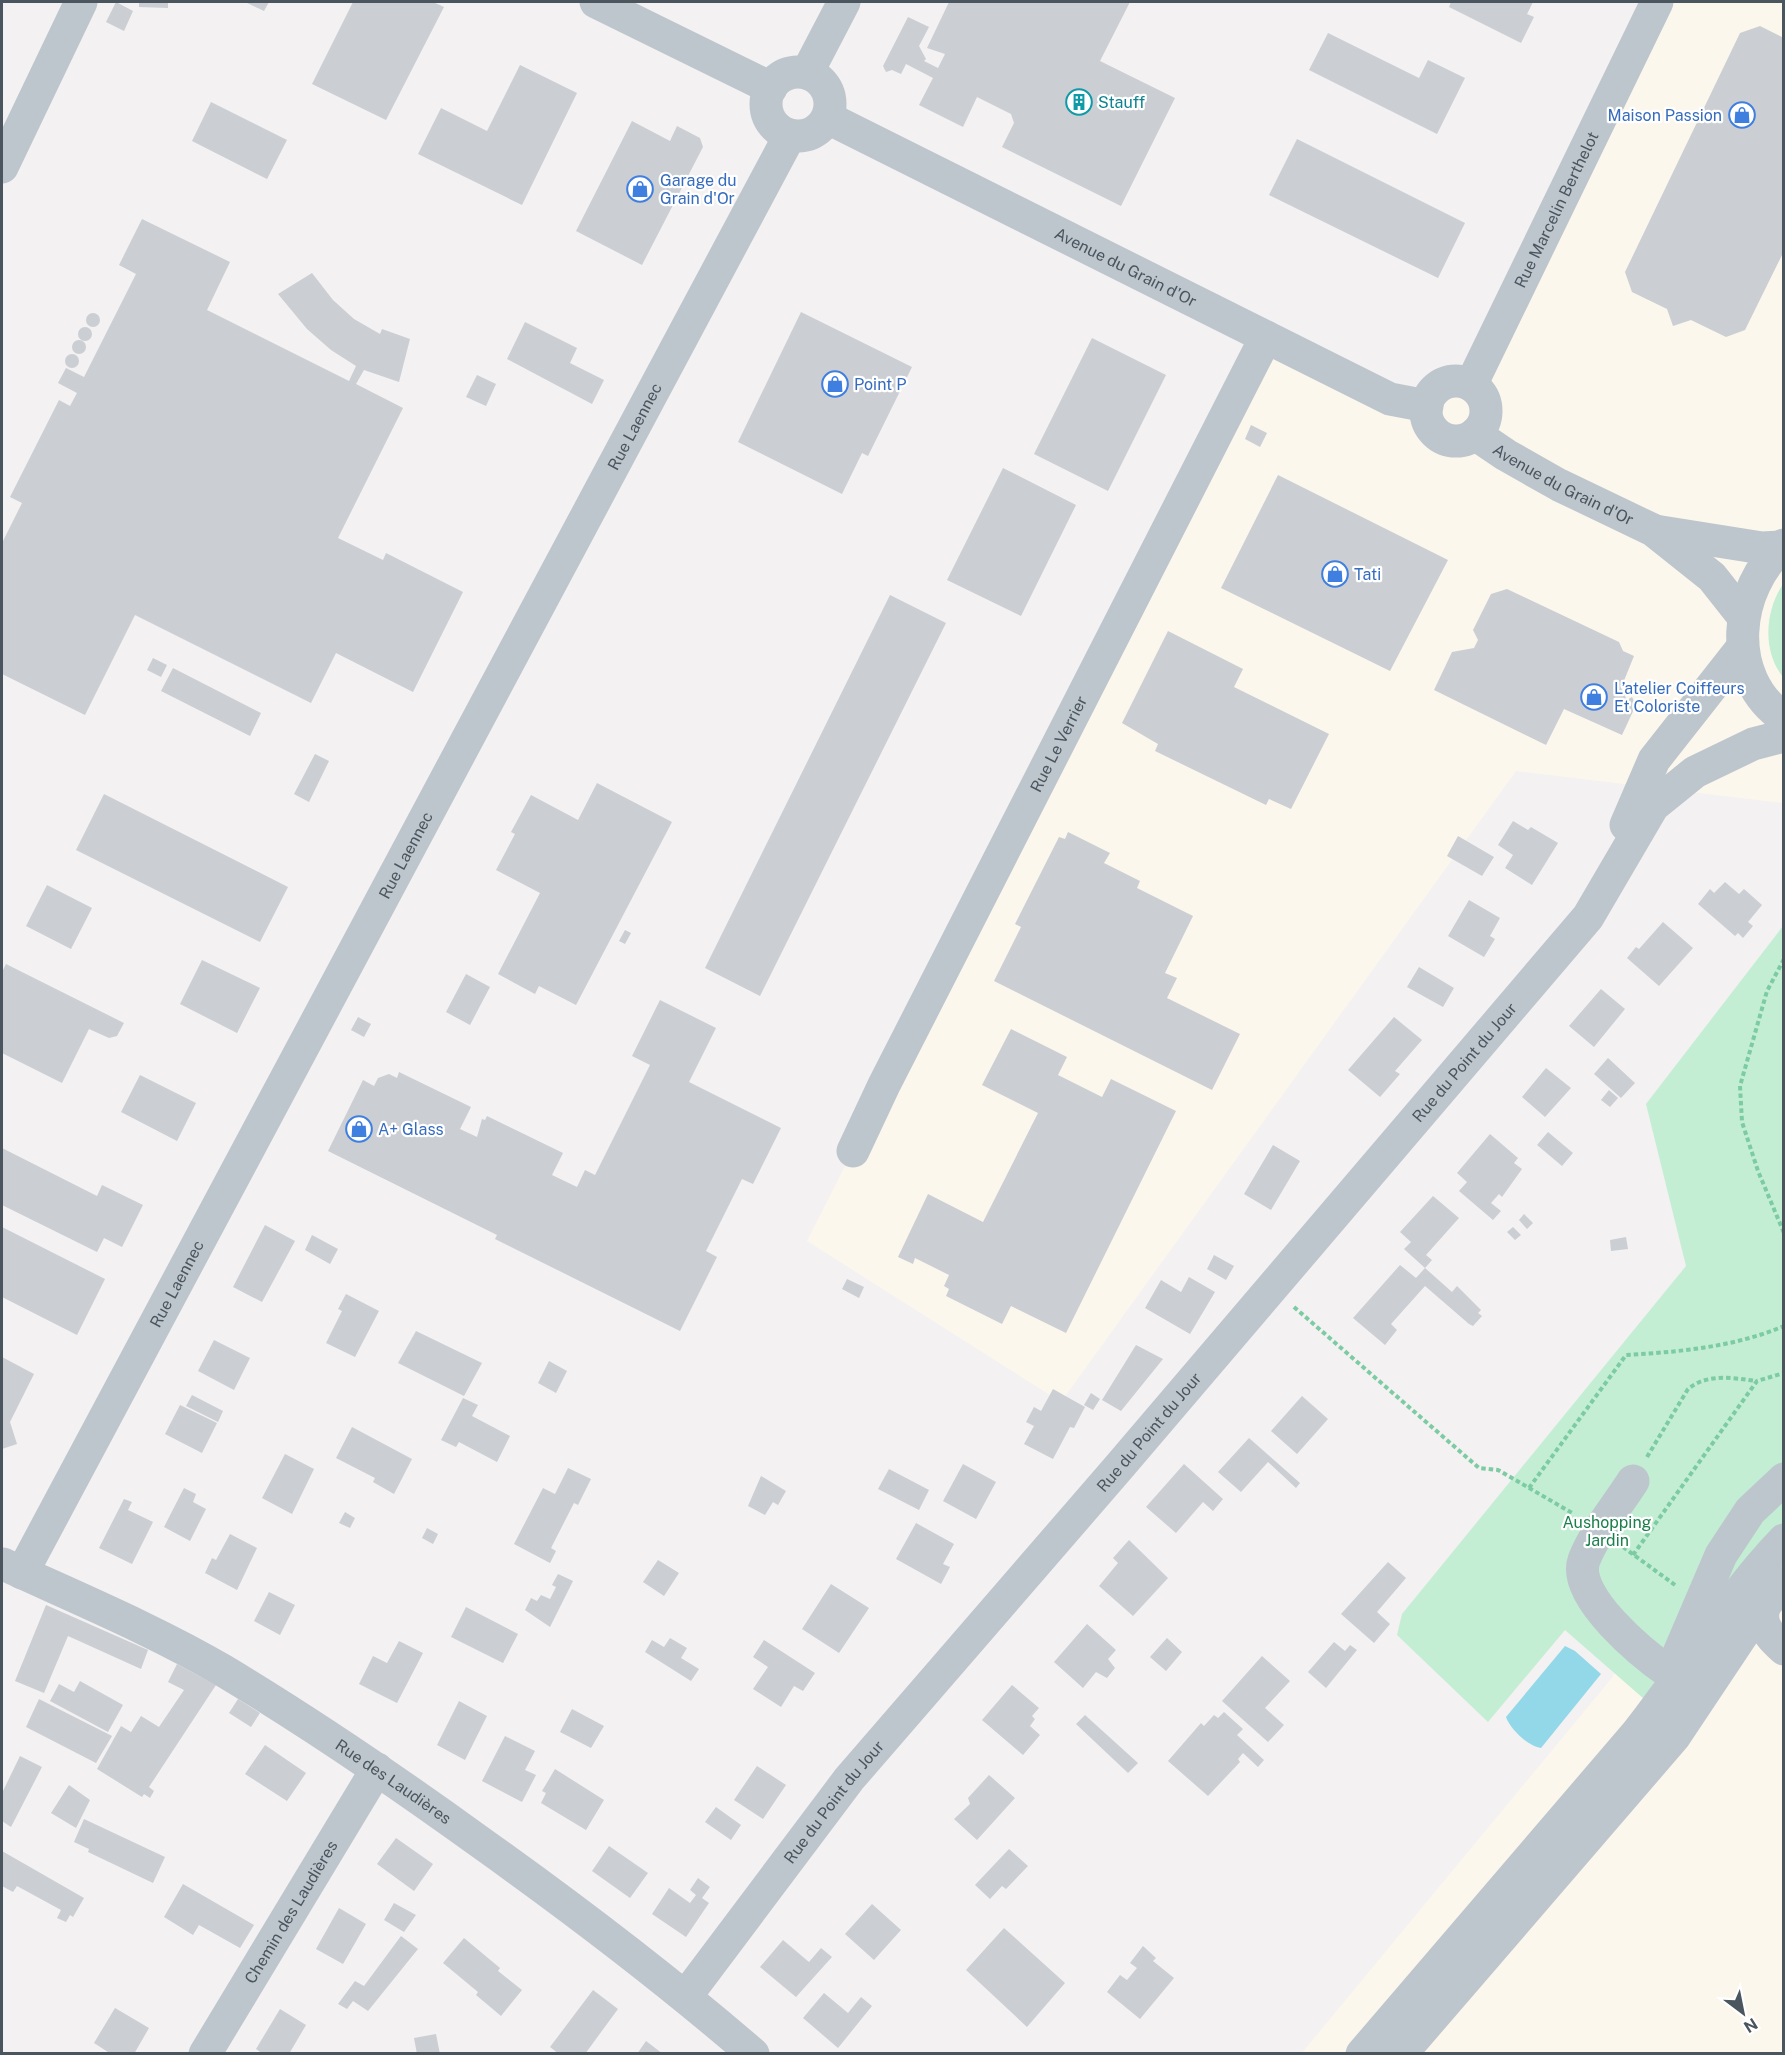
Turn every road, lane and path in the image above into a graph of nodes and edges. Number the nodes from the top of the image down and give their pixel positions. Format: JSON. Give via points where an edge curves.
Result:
{"nodes":[{"id":1,"x":81,"y":2,"type":"edge"},
{"id":2,"x":596,"y":2,"type":"edge"},
{"id":3,"x":844,"y":2,"type":"edge"},
{"id":4,"x":1657,"y":2,"type":"edge"},
{"id":5,"x":807,"y":73,"type":"junction"},
{"id":6,"x":771,"y":88,"type":"junction"},
{"id":7,"x":828,"y":118,"type":"junction"},
{"id":8,"x":790,"y":135,"type":"junction"},
{"id":9,"x":2,"y":167,"type":"edge"},
{"id":10,"x":1266,"y":337,"type":"junction"},
{"id":11,"x":1471,"y":385,"type":"junction"},
{"id":12,"x":1426,"y":406,"type":"junction"},
{"id":13,"x":1475,"y":434,"type":"junction"},
{"id":14,"x":1653,"y":530,"type":"junction"},
{"id":15,"x":1782,"y":546,"type":"edge"},
{"id":16,"x":1742,"y":615,"type":"junction"},
{"id":17,"x":1742,"y":648,"type":"junction"},
{"id":18,"x":1784,"y":718,"type":"edge"},
{"id":19,"x":1784,"y":736,"type":"edge"},
{"id":20,"x":1613,"y":870,"type":"junction"},
{"id":21,"x":1784,"y":959,"type":"edge"},
{"id":22,"x":853,"y":1151,"type":"dead end"},
{"id":23,"x":1784,"y":1233,"type":"edge"},
{"id":24,"x":1271,"y":1287,"type":"junction"},
{"id":25,"x":1784,"y":1326,"type":"edge"},
{"id":26,"x":1784,"y":1373,"type":"edge"},
{"id":27,"x":1757,"y":1381,"type":"junction"},
{"id":28,"x":1784,"y":1479,"type":"edge"},
{"id":29,"x":1633,"y":1481,"type":"joint"},
{"id":30,"x":1529,"y":1488,"type":"junction"},
{"id":31,"x":1601,"y":1531,"type":"junction"},
{"id":32,"x":1784,"y":1540,"type":"edge"},
{"id":33,"x":1634,"y":1555,"type":"junction"},
{"id":34,"x":12,"y":1568,"type":"edge"},
{"id":35,"x":1775,"y":1591,"type":"edge"},
{"id":36,"x":1698,"y":1604,"type":"junction"},
{"id":37,"x":1784,"y":1649,"type":"edge"},
{"id":38,"x":1670,"y":1673,"type":"junction"},
{"id":39,"x":1637,"y":1733,"type":"junction"},
{"id":40,"x":377,"y":1768,"type":"junction"},
{"id":41,"x":686,"y":1996,"type":"junction"},
{"id":42,"x":205,"y":2054,"type":"edge"},
{"id":43,"x":753,"y":2054,"type":"edge"},
{"id":44,"x":1362,"y":2054,"type":"edge"},
{"id":45,"x":1401,"y":2054,"type":"edge"}],
"edges":[{"from":1,"to":9,"type":"street"},
{"from":2,"to":6,"type":"street"},
{"from":3,"to":5,"type":"street"},
{"from":4,"to":11,"type":"street","name":"Rue Marcelin Berthelot"},
{"from":5,"to":6,"type":"street","via":[[781,77]]},
{"from":5,"to":7,"type":"street","via":[[825,85],[830,98]]},
{"from":6,"to":8,"type":"street","via":[[767,111],[775,126]]},
{"from":7,"to":8,"type":"street","via":[[818,130]]},
{"from":7,"to":10,"type":"street","name":"Avenue du Grain d'Or"},
{"from":8,"to":34,"type":"street","name":"Rue Laennec"},
{"from":10,"to":12,"type":"street","name":"Avenue du Grain d'Or","via":[[1390,399]]},
{"from":10,"to":22,"type":"street","name":"Rue Le Verrier"},
{"from":11,"to":12,"type":"street","via":[[1447,383],[1433,392]]},
{"from":11,"to":13,"type":"street","via":[[1485,404],[1485,416]]},
{"from":12,"to":13,"type":"street","via":[[1432,430],[1443,438],[1454,441]]},
{"from":13,"to":14,"type":"street","name":"Avenue du Grain d'Or","via":[[1559,485]]},
{"from":14,"to":15,"type":"street","name":"Avenue du Grain d'Or","via":[[1762,548]]},
{"from":14,"to":16,"type":"street","name":"Avenue du Grain d'Or","via":[[1712,577]]},
{"from":15,"to":16,"type":"street","via":[[1760,568]]},
{"from":16,"to":17,"type":"street"},
{"from":17,"to":18,"type":"street","via":[[1755,685]]},
{"from":17,"to":20,"type":"street","name":"Rue du Point du Jour","via":[[1654,760],[1627,823]]},
{"from":19,"to":20,"type":"street","name":"Rue du Point du Jour","via":[[1753,744],[1695,772],[1653,806]]},
{"from":20,"to":24,"type":"street","name":"Rue du Point du Jour","via":[[1588,917]]},
{"from":21,"to":23,"type":"path","via":[[1767,991],[1740,1086],[1742,1122]]},
{"from":24,"to":30,"type":"path","via":[[1479,1468],[1498,1470]]},
{"from":24,"to":41,"type":"street","name":"Rue du Point du Jour","via":[[849,1779]]},
{"from":25,"to":30,"type":"path","via":[[1743,1340],[1626,1356]]},
{"from":26,"to":27,"type":"path"},
{"from":27,"to":29,"type":"path","via":[[1706,1378],[1694,1384]]},
{"from":27,"to":33,"type":"path"},
{"from":28,"to":36,"type":"street","via":[[1750,1511],[1721,1556]]},
{"from":29,"to":31,"type":"street"},
{"from":30,"to":31,"type":"path"},
{"from":31,"to":33,"type":"path"},
{"from":31,"to":38,"type":"street","via":[[1584,1562],[1584,1581],[1624,1636]]},
{"from":32,"to":39,"type":"street","via":[[1737,1592],[1672,1689]]},
{"from":33,"to":36,"type":"path"},
{"from":34,"to":40,"type":"street","name":"Rue des Laudières","via":[[222,1670]]},
{"from":35,"to":37,"type":"street","via":[[1761,1610],[1761,1623]]},
{"from":35,"to":45,"type":"street","via":[[1674,1737]]},
{"from":36,"to":38,"type":"street"},
{"from":38,"to":39,"type":"street"},
{"from":39,"to":44,"type":"street"},
{"from":40,"to":41,"type":"street","name":"Rue des Laudières","via":[[567,1904]]},
{"from":40,"to":42,"type":"street","name":"Chemin des Laudières"},
{"from":41,"to":43,"type":"street","name":"Rue des Laudières"}]}
